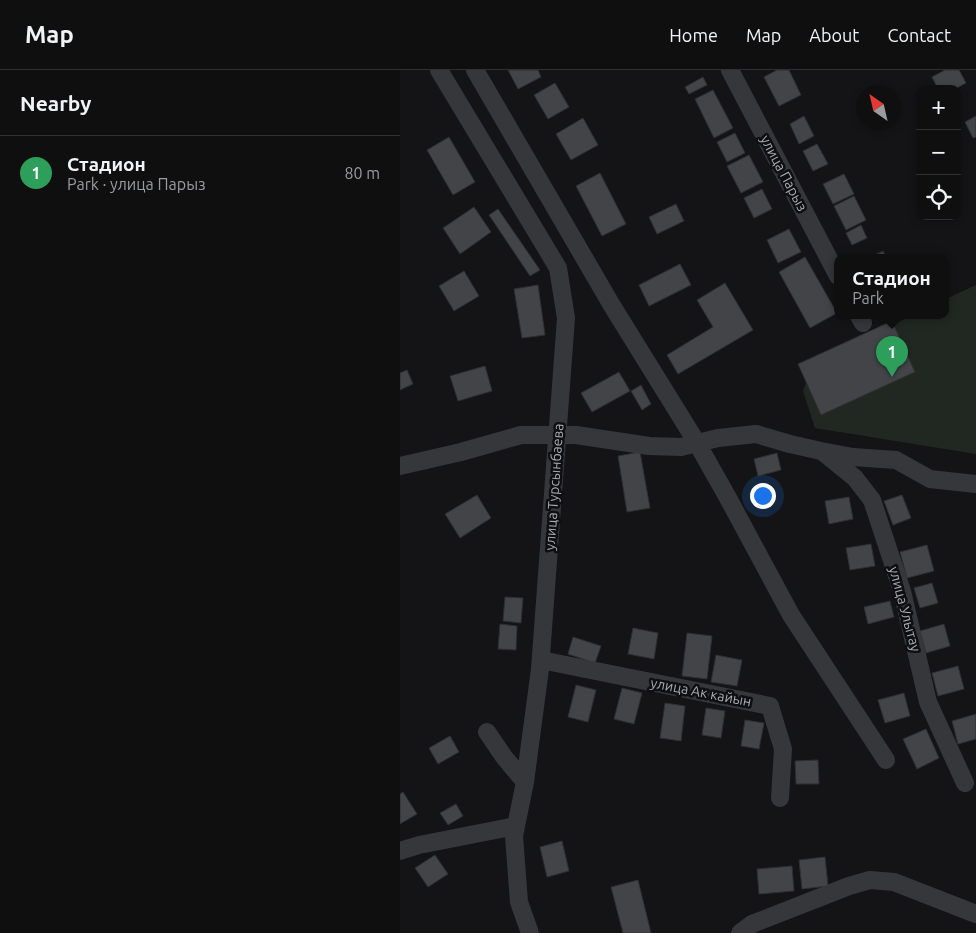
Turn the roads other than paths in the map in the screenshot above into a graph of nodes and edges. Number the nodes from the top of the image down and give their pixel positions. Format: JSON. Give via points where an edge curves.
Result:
{"nodes":[{"id":1,"x":439,"y":70,"type":"edge"},
{"id":2,"x":475,"y":70,"type":"edge"},
{"id":3,"x":730,"y":70,"type":"edge"},
{"id":4,"x":834,"y":268,"type":"edge"},
{"id":5,"x":558,"y":435,"type":"junction"},
{"id":6,"x":696,"y":443,"type":"junction"},
{"id":7,"x":822,"y":451,"type":"junction"},
{"id":8,"x":400,"y":466,"type":"edge"},
{"id":9,"x":976,"y":484,"type":"edge"},
{"id":10,"x":541,"y":660,"type":"junction"},
{"id":11,"x":487,"y":732,"type":"dead end"},
{"id":12,"x":886,"y":760,"type":"dead end"},
{"id":13,"x":525,"y":782,"type":"junction"},
{"id":14,"x":965,"y":782,"type":"dead end"},
{"id":15,"x":780,"y":798,"type":"dead end"},
{"id":16,"x":516,"y":826,"type":"junction"},
{"id":17,"x":400,"y":851,"type":"edge"},
{"id":18,"x":976,"y":914,"type":"edge"},
{"id":19,"x":530,"y":933,"type":"edge"},
{"id":20,"x":740,"y":933,"type":"edge"}],
"edges":[{"from":1,"to":5,"type":"street","name":"улица Турсынбаева","via":[[558,268],[566,318]]},
{"from":2,"to":6,"type":"street"},
{"from":3,"to":4,"type":"street","name":"улица Парыз"},
{"from":5,"to":6,"type":"street","via":[[649,446],[681,447]]},
{"from":5,"to":8,"type":"street","via":[[522,435]]},
{"from":5,"to":10,"type":"street","name":"улица Турсынбаева"},
{"from":6,"to":7,"type":"street","via":[[756,434]]},
{"from":6,"to":12,"type":"street","via":[[791,615]]},
{"from":7,"to":9,"type":"street","via":[[896,460],[930,479]]},
{"from":7,"to":14,"type":"street","name":"улица Улытау","via":[[855,478],[872,500],[902,591],[928,702]]},
{"from":10,"to":13,"type":"street","name":"улица Турсынбаева"},
{"from":10,"to":15,"type":"street","name":"улица Ак кайын","via":[[770,706],[783,750]]},
{"from":11,"to":13,"type":"street"},
{"from":13,"to":16,"type":"street","name":"улица Турсынбаева"},
{"from":16,"to":17,"type":"street"},
{"from":16,"to":19,"type":"street","name":"улица Турсынбаева","via":[[518,902]]},
{"from":18,"to":20,"type":"street","via":[[894,882],[870,880],[752,924]]}]}
